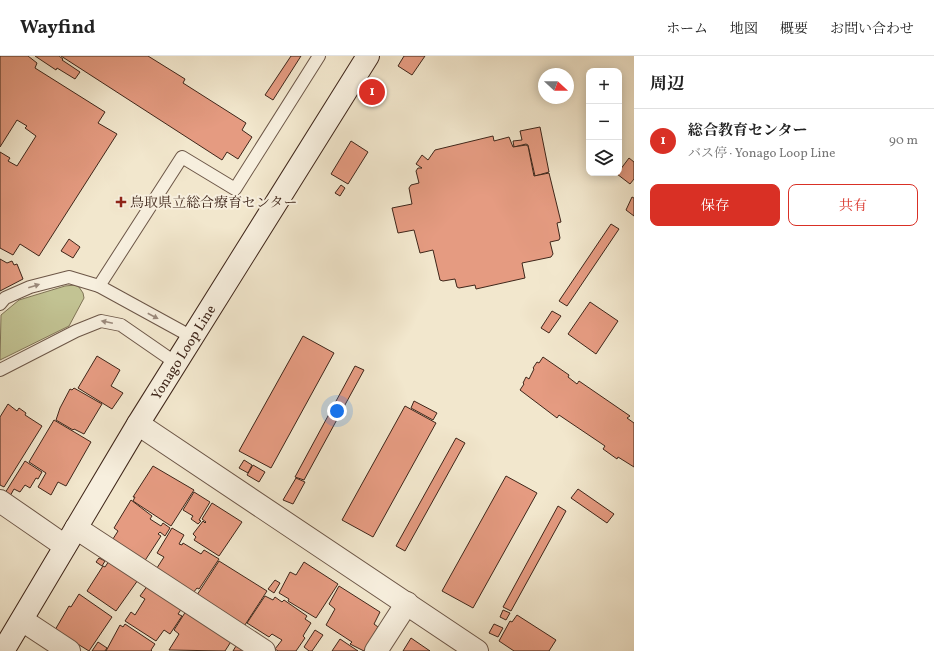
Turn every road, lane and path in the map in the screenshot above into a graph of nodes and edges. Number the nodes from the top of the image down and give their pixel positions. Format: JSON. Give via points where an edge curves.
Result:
{"nodes":[{"id":1,"x":318,"y":56,"type":"edge"},
{"id":2,"x":368,"y":56,"type":"edge"},
{"id":3,"x":99,"y":286,"type":"junction"},
{"id":4,"x":0,"y":304,"type":"edge"},
{"id":5,"x":192,"y":337,"type":"junction"},
{"id":6,"x":176,"y":363,"type":"junction"},
{"id":7,"x":0,"y":370,"type":"edge"},
{"id":8,"x":138,"y":424,"type":"junction"},
{"id":9,"x":0,"y":502,"type":"edge"},
{"id":10,"x":71,"y":537,"type":"junction"},
{"id":11,"x":407,"y":603,"type":"junction"},
{"id":12,"x":22,"y":620,"type":"junction"},
{"id":13,"x":3,"y":651,"type":"edge"},
{"id":14,"x":69,"y":651,"type":"edge"},
{"id":15,"x":264,"y":651,"type":"edge"},
{"id":16,"x":376,"y":651,"type":"edge"},
{"id":17,"x":477,"y":651,"type":"edge"}],
"edges":[{"from":1,"to":3,"type":"lane","via":[[235,189],[182,157]]},
{"from":2,"to":5,"type":"street","name":"Yonago Loop Line"},
{"from":4,"to":3,"type":"lane","one_way":true,"via":[[5,298],[30,287],[70,276]]},
{"from":3,"to":5,"type":"lane","one_way":true},
{"from":5,"to":6,"type":"street","name":"Yonago Loop Line"},
{"from":6,"to":7,"type":"lane","one_way":true,"via":[[121,326],[101,321]]},
{"from":6,"to":8,"type":"street","name":"Yonago Loop Line"},
{"from":8,"to":10,"type":"street","name":"Yonago Loop Line"},
{"from":8,"to":11,"type":"street"},
{"from":9,"to":10,"type":"street"},
{"from":10,"to":12,"type":"street","name":"Yonago Loop Line"},
{"from":10,"to":15,"type":"street"},
{"from":11,"to":16,"type":"street"},
{"from":11,"to":17,"type":"street"},
{"from":12,"to":13,"type":"street","name":"Yonago Loop Line"},
{"from":12,"to":14,"type":"street"}]}
